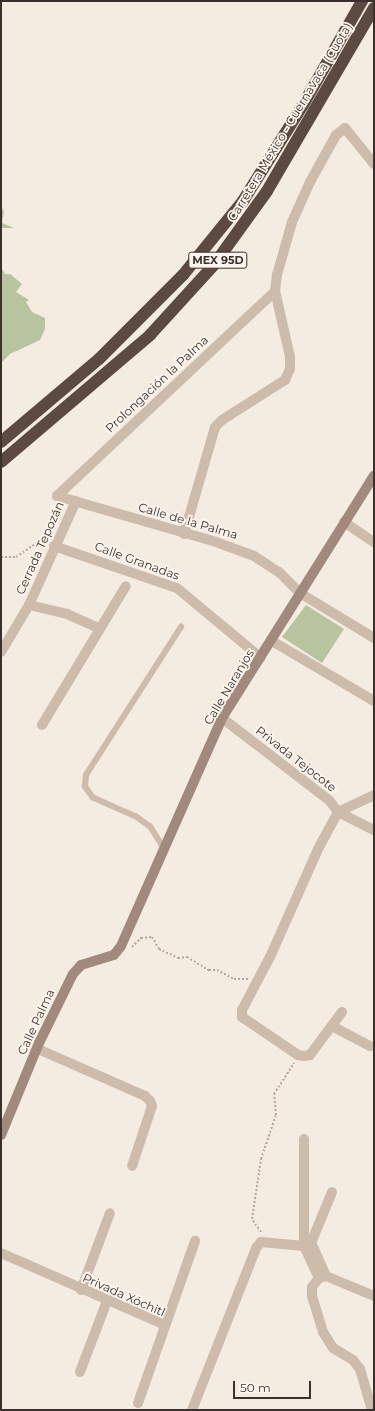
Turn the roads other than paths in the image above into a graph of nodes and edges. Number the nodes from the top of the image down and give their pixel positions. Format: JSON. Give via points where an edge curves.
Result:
{"nodes":[{"id":1,"x":361,"y":1,"type":"edge"},
{"id":2,"x":374,"y":4,"type":"edge"},
{"id":3,"x":374,"y":8,"type":"edge"},
{"id":4,"x":374,"y":164,"type":"edge"},
{"id":5,"x":275,"y":291,"type":"junction"},
{"id":6,"x":1,"y":434,"type":"edge"},
{"id":7,"x":1,"y":442,"type":"edge"},
{"id":8,"x":1,"y":456,"type":"edge"},
{"id":9,"x":1,"y":462,"type":"edge"},
{"id":10,"x":374,"y":476,"type":"edge"},
{"id":11,"x":57,"y":496,"type":"joint"},
{"id":12,"x":76,"y":501,"type":"junction"},
{"id":13,"x":344,"y":522,"type":"junction"},
{"id":14,"x":184,"y":534,"type":"junction"},
{"id":15,"x":374,"y":542,"type":"edge"},
{"id":16,"x":54,"y":546,"type":"junction"},
{"id":17,"x":126,"y":586,"type":"dead end"},
{"id":18,"x":300,"y":593,"type":"junction"},
{"id":19,"x":29,"y":605,"type":"junction"},
{"id":20,"x":181,"y":627,"type":"dead end"},
{"id":21,"x":100,"y":629,"type":"junction"},
{"id":22,"x":374,"y":638,"type":"edge"},
{"id":23,"x":272,"y":641,"type":"junction"},
{"id":24,"x":1,"y":652,"type":"edge"},
{"id":25,"x":261,"y":658,"type":"junction"},
{"id":26,"x":374,"y":701,"type":"edge"},
{"id":27,"x":222,"y":718,"type":"junction"},
{"id":28,"x":42,"y":725,"type":"dead end"},
{"id":29,"x":374,"y":795,"type":"edge"},
{"id":30,"x":338,"y":812,"type":"junction"},
{"id":31,"x":374,"y":830,"type":"edge"},
{"id":32,"x":164,"y":849,"type":"junction"},
{"id":33,"x":122,"y":946,"type":"joint"},
{"id":34,"x":342,"y":1012,"type":"dead end"},
{"id":35,"x":332,"y":1026,"type":"junction"},
{"id":36,"x":370,"y":1046,"type":"dead end"},
{"id":37,"x":38,"y":1049,"type":"junction"},
{"id":38,"x":1,"y":1135,"type":"edge"},
{"id":39,"x":304,"y":1139,"type":"dead end"},
{"id":40,"x":132,"y":1166,"type":"dead end"},
{"id":41,"x":332,"y":1192,"type":"dead end"},
{"id":42,"x":110,"y":1213,"type":"dead end"},
{"id":43,"x":195,"y":1241,"type":"dead end"},
{"id":44,"x":304,"y":1246,"type":"junction"},
{"id":45,"x":1,"y":1253,"type":"edge"},
{"id":46,"x":322,"y":1277,"type":"junction"},
{"id":47,"x":81,"y":1290,"type":"junction"},
{"id":48,"x":374,"y":1296,"type":"edge"},
{"id":49,"x":107,"y":1301,"type":"junction"},
{"id":50,"x":165,"y":1325,"type":"junction"},
{"id":51,"x":80,"y":1372,"type":"dead end"},
{"id":52,"x":138,"y":1403,"type":"dead end"},
{"id":53,"x":192,"y":1410,"type":"edge"},
{"id":54,"x":372,"y":1410,"type":"edge"}],
"edges":[{"from":1,"to":6,"type":"highway","via":[[257,176],[221,226],[149,307]]},
{"from":1,"to":7,"type":"highway","name":"Carretera México - Cuernavaca (Cuota)","number":"MEX 95D","via":[[303,105],[243,201],[183,275],[99,359]]},
{"from":2,"to":8,"type":"highway","via":[[267,186],[229,240],[155,326],[100,377]]},
{"from":3,"to":9,"type":"highway","name":"Carretera México - Cuernavaca (Cuota)","number":"MEX 95D","via":[[267,191],[213,266],[150,335]]},
{"from":4,"to":5,"type":"street","via":[[345,128],[336,135],[299,205],[279,268]]},
{"from":5,"to":11,"type":"street","name":"Prolongación la Palma"},
{"from":5,"to":14,"type":"street","via":[[290,357],[290,369],[285,380],[215,427]]},
{"from":10,"to":13,"type":"street","name":"Calle Naranjos"},
{"from":11,"to":12,"type":"street","name":"Calle de la Palma"},
{"from":12,"to":14,"type":"street","name":"Calle de la Palma"},
{"from":12,"to":16,"type":"street","name":"Cerrada Tepozán"},
{"from":13,"to":15,"type":"street"},
{"from":13,"to":18,"type":"street","name":"Calle Naranjos"},
{"from":14,"to":18,"type":"street","name":"Calle de la Palma","via":[[254,556],[279,572]]},
{"from":16,"to":19,"type":"street","name":"Cerrada Tepozán"},
{"from":16,"to":25,"type":"street","name":"Calle Granadas","via":[[177,588]]},
{"from":17,"to":21,"type":"street"},
{"from":18,"to":22,"type":"street"},
{"from":18,"to":23,"type":"street","name":"Calle Naranjos"},
{"from":19,"to":21,"type":"street","name":"Cerrada Tepozán","via":[[66,614]]},
{"from":19,"to":24,"type":"street","name":"Cerrada Tepozán"},
{"from":20,"to":32,"type":"lane","via":[[86,775],[84,787],[93,798],[136,817],[145,824]]},
{"from":21,"to":28,"type":"street"},
{"from":23,"to":25,"type":"street","name":"Calle Naranjos"},
{"from":23,"to":26,"type":"street"},
{"from":25,"to":27,"type":"street","name":"Calle Naranjos"},
{"from":27,"to":30,"type":"street","name":"Privada Tejocote","via":[[329,800]]},
{"from":27,"to":32,"type":"street","name":"Calle Naranjos"},
{"from":29,"to":30,"type":"street"},
{"from":30,"to":31,"type":"street","name":"Privada Tejocote"},
{"from":30,"to":35,"type":"street","via":[[242,1010],[242,1017],[298,1055],[310,1055]]},
{"from":32,"to":33,"type":"street","name":"Calle Naranjos"},
{"from":33,"to":37,"type":"street","name":"Calle Palma","via":[[114,955],[81,965],[73,974]]},
{"from":34,"to":35,"type":"street"},
{"from":35,"to":36,"type":"street"},
{"from":37,"to":38,"type":"street","name":"Calle Palma"},
{"from":37,"to":40,"type":"street","via":[[145,1096],[150,1101],[152,1106]]},
{"from":39,"to":44,"type":"street"},
{"from":41,"to":46,"type":"street","via":[[311,1243]]},
{"from":42,"to":47,"type":"street"},
{"from":43,"to":50,"type":"street"},
{"from":44,"to":46,"type":"street"},
{"from":44,"to":53,"type":"street","via":[[267,1241],[256,1248]]},
{"from":45,"to":47,"type":"street","name":"Privada Xóchitl"},
{"from":46,"to":48,"type":"street"},
{"from":46,"to":54,"type":"street","via":[[312,1287],[312,1297],[323,1332],[333,1348],[353,1360],[360,1369]]},
{"from":47,"to":49,"type":"street","name":"Privada Xóchitl"},
{"from":49,"to":50,"type":"street","name":"Privada Xóchitl"},
{"from":49,"to":51,"type":"street"},
{"from":50,"to":52,"type":"street","name":"Privada Xóchitl"}]}
